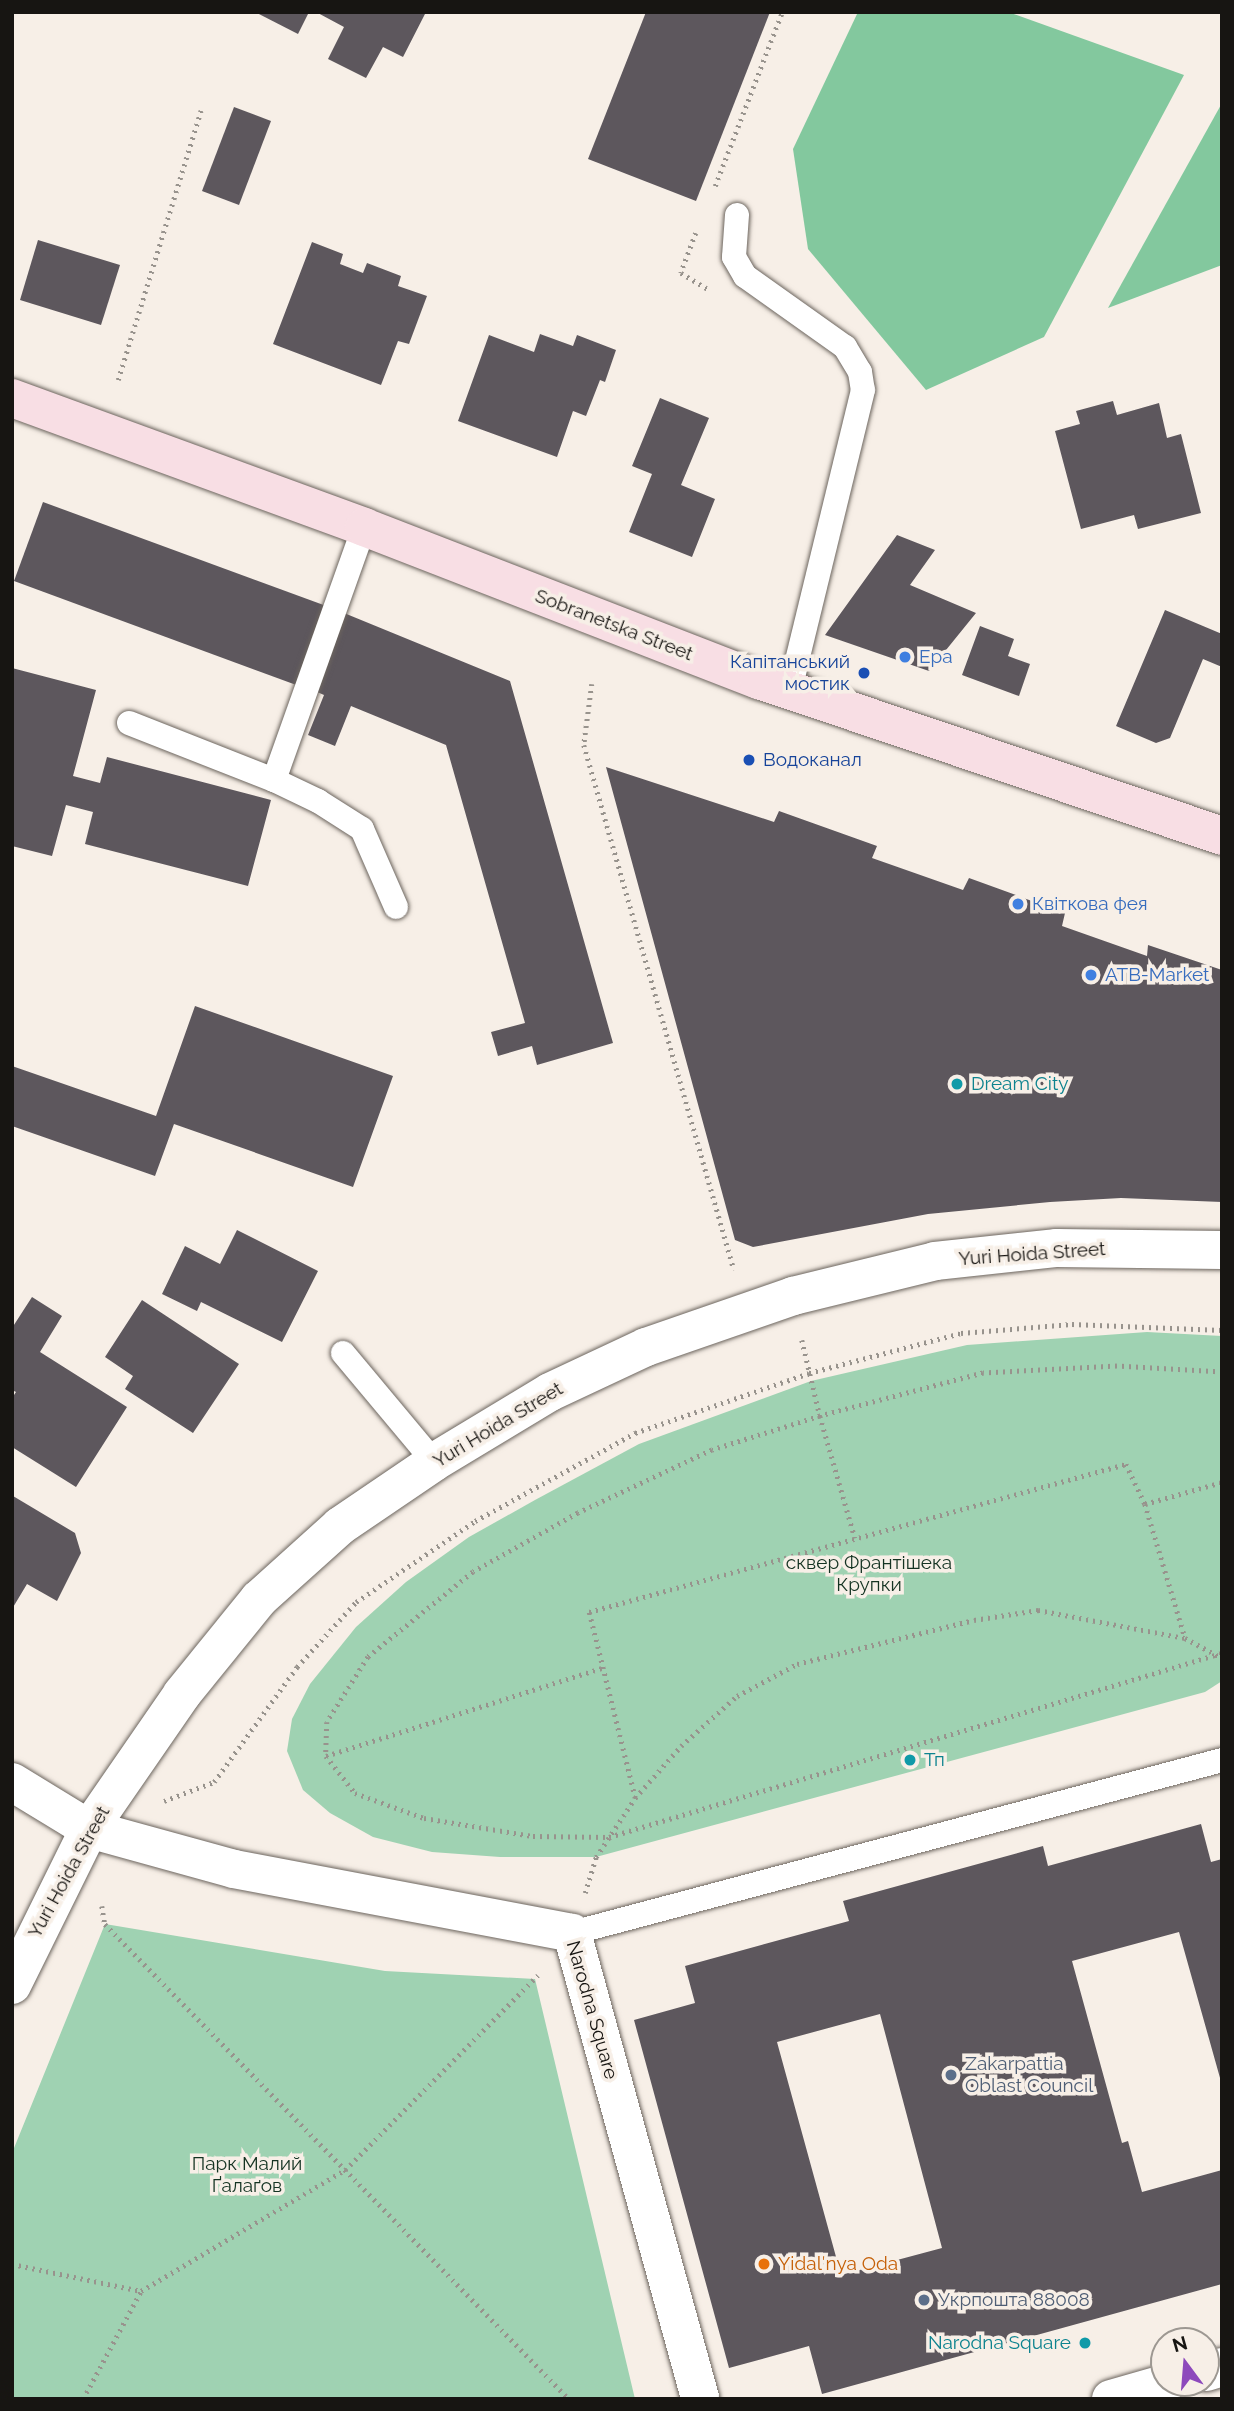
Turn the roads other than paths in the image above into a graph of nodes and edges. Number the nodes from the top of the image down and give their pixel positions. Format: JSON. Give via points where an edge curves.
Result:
{"nodes":[{"id":1,"x":737,"y":215,"type":"dead end"},
{"id":2,"x":12,"y":398,"type":"edge"},
{"id":3,"x":364,"y":527,"type":"junction"},
{"id":4,"x":790,"y":690,"type":"junction"},
{"id":5,"x":130,"y":723,"type":"dead end"},
{"id":6,"x":274,"y":780,"type":"junction"},
{"id":7,"x":1222,"y":836,"type":"edge"},
{"id":8,"x":396,"y":907,"type":"dead end"},
{"id":9,"x":1222,"y":1250,"type":"edge"},
{"id":10,"x":343,"y":1353,"type":"dead end"},
{"id":11,"x":434,"y":1462,"type":"junction"},
{"id":12,"x":1222,"y":1760,"type":"edge"},
{"id":13,"x":12,"y":1782,"type":"edge"},
{"id":14,"x":89,"y":1829,"type":"junction"},
{"id":15,"x":572,"y":1933,"type":"junction"},
{"id":16,"x":12,"y":1985,"type":"edge"},
{"id":17,"x":1150,"y":2388,"type":"edge"},
{"id":18,"x":700,"y":2399,"type":"edge"},
{"id":19,"x":1111,"y":2399,"type":"edge"}],
"edges":[{"from":1,"to":4,"type":"lane","via":[[734,257],[746,276],[845,347],[860,372],[863,390]]},
{"from":2,"to":3,"type":"main road","name":"Sobranetska Street"},
{"from":3,"to":4,"type":"main road","name":"Sobranetska Street"},
{"from":3,"to":6,"type":"lane"},
{"from":4,"to":7,"type":"main road","name":"Sobranetska Street"},
{"from":5,"to":6,"type":"lane"},
{"from":6,"to":8,"type":"lane","via":[[362,829]]},
{"from":9,"to":11,"type":"street","name":"Yuri Hoida Street","via":[[1057,1248],[935,1261],[793,1296],[646,1347],[550,1392]]},
{"from":10,"to":11,"type":"lane"},
{"from":11,"to":14,"type":"street","name":"Yuri Hoida Street","via":[[340,1526],[259,1599],[182,1694]]},
{"from":12,"to":15,"type":"lane"},
{"from":13,"to":14,"type":"street","name":"Narodna Square"},
{"from":14,"to":15,"type":"street","name":"Narodna Square","via":[[234,1869]]},
{"from":14,"to":16,"type":"street","name":"Yuri Hoida Street"},
{"from":15,"to":18,"type":"street","name":"Narodna Square"},
{"from":17,"to":19,"type":"street"}]}
